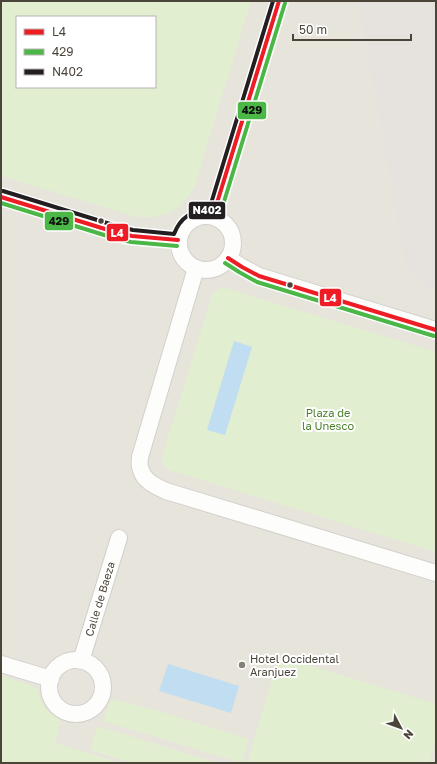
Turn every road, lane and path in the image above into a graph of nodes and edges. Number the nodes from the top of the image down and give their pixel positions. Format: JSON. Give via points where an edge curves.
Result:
{"nodes":[{"id":1,"x":279,"y":1,"type":"edge"},
{"id":2,"x":1,"y":197,"type":"edge"},
{"id":3,"x":213,"y":216,"type":"junction"},
{"id":4,"x":178,"y":240,"type":"junction"},
{"id":5,"x":228,"y":258,"type":"junction"},
{"id":6,"x":196,"y":268,"type":"junction"},
{"id":7,"x":436,"y":330,"type":"edge"},
{"id":8,"x":119,"y":538,"type":"dead end"},
{"id":9,"x":436,"y":573,"type":"edge"},
{"id":10,"x":81,"y":661,"type":"junction"},
{"id":11,"x":1,"y":664,"type":"edge"},
{"id":12,"x":51,"y":679,"type":"junction"}],
"edges":[{"from":1,"to":3,"type":"street"},
{"from":2,"to":4,"type":"street","via":[[118,233]]},
{"from":3,"to":4,"type":"street","via":[[203,215],[186,223]]},
{"from":3,"to":5,"type":"street","via":[[227,226],[231,233],[233,242]]},
{"from":4,"to":6,"type":"street","via":[[182,257]]},
{"from":5,"to":6,"type":"street","via":[[214,269]]},
{"from":5,"to":7,"type":"street","via":[[259,276]]},
{"from":6,"to":9,"type":"street","via":[[140,457],[140,468],[145,478],[166,491]]},
{"from":8,"to":10,"type":"street","name":"Calle de Baeza"},
{"from":10,"to":12,"type":"street","via":[[61,665]]},
{"from":10,"to":12,"type":"street","via":[[91,665],[99,673],[103,684],[102,695],[96,705],[87,712],[70,714],[59,708],[52,700],[49,689]]},
{"from":11,"to":12,"type":"street"}]}
